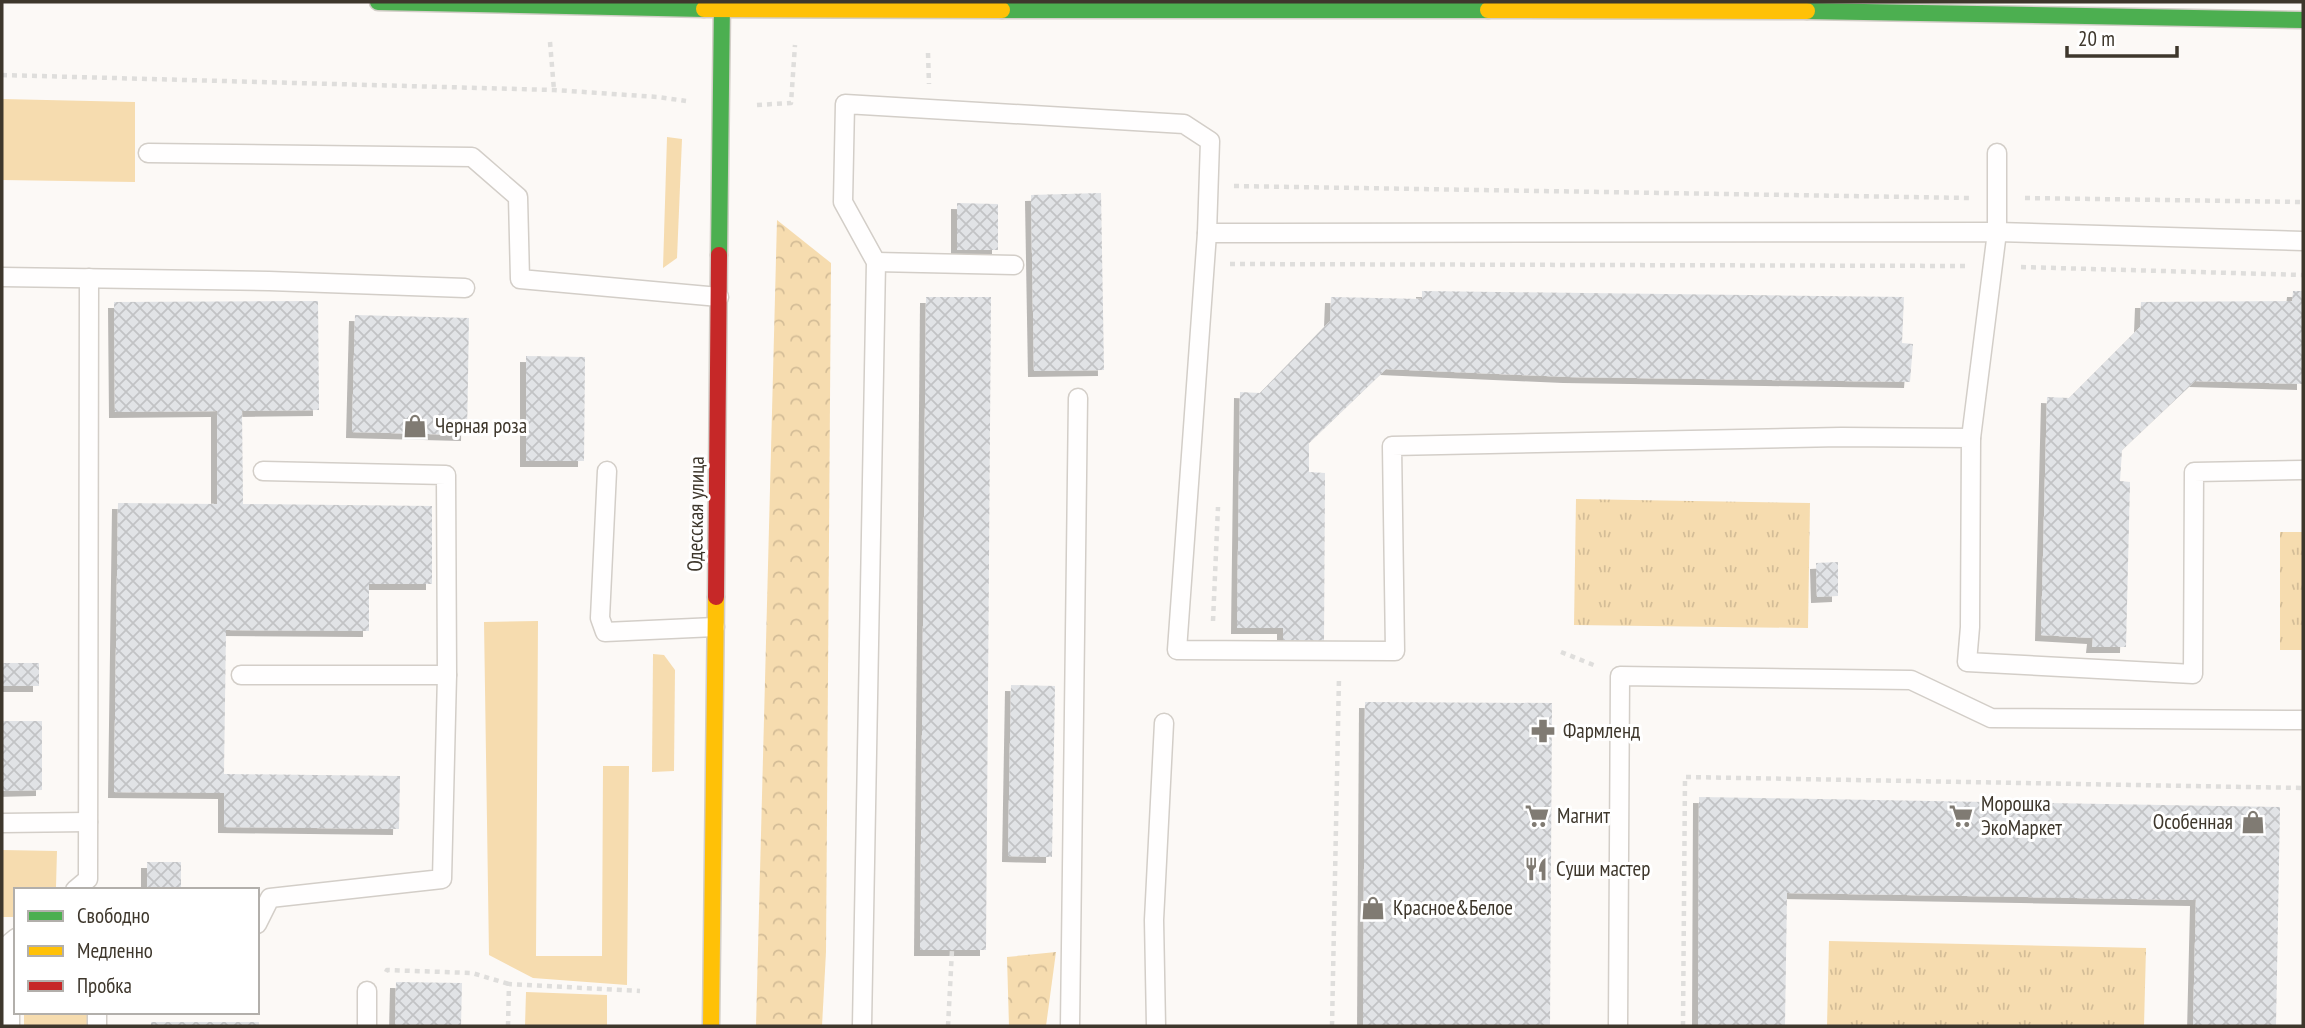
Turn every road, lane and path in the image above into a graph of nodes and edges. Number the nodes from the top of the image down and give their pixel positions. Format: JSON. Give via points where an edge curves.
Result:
{"nodes":[{"id":1,"x":378,"y":2,"type":"edge"},
{"id":2,"x":547,"y":5,"type":"junction"},
{"id":3,"x":722,"y":5,"type":"edge"},
{"id":4,"x":1217,"y":6,"type":"edge"},
{"id":5,"x":1801,"y":7,"type":"edge"},
{"id":6,"x":1942,"y":8,"type":"edge"},
{"id":7,"x":797,"y":9,"type":"junction"},
{"id":8,"x":2085,"y":9,"type":"edge"},
{"id":9,"x":2303,"y":20,"type":"edge"},
{"id":10,"x":2,"y":75,"type":"edge"},
{"id":11,"x":554,"y":90,"type":"junction"},
{"id":12,"x":721,"y":106,"type":"junction"},
{"id":13,"x":148,"y":153,"type":"dead end"},
{"id":14,"x":1997,"y":153,"type":"dead end"},
{"id":15,"x":1209,"y":185,"type":"junction"},
{"id":16,"x":1997,"y":198,"type":"junction"},
{"id":17,"x":2303,"y":202,"type":"edge"},
{"id":18,"x":1997,"y":232,"type":"junction"},
{"id":19,"x":1207,"y":233,"type":"junction"},
{"id":20,"x":2303,"y":241,"type":"edge"},
{"id":21,"x":876,"y":262,"type":"junction"},
{"id":22,"x":1229,"y":264,"type":"dead end"},
{"id":23,"x":1014,"y":265,"type":"dead end"},
{"id":24,"x":1993,"y":266,"type":"junction"},
{"id":25,"x":2303,"y":275,"type":"edge"},
{"id":26,"x":2,"y":277,"type":"edge"},
{"id":27,"x":89,"y":278,"type":"junction"},
{"id":28,"x":465,"y":288,"type":"dead end"},
{"id":29,"x":719,"y":297,"type":"junction"},
{"id":30,"x":1077,"y":398,"type":"dead end"},
{"id":31,"x":1971,"y":438,"type":"junction"},
{"id":32,"x":2303,"y":470,"type":"edge"},
{"id":33,"x":263,"y":471,"type":"dead end"},
{"id":34,"x":607,"y":471,"type":"dead end"},
{"id":35,"x":1218,"y":498,"type":"dead end"},
{"id":36,"x":1213,"y":621,"type":"dead end"},
{"id":37,"x":715,"y":627,"type":"junction"},
{"id":38,"x":1340,"y":651,"type":"junction"},
{"id":39,"x":1561,"y":652,"type":"dead end"},
{"id":40,"x":241,"y":675,"type":"dead end"},
{"id":41,"x":447,"y":675,"type":"junction"},
{"id":42,"x":1620,"y":676,"type":"junction"},
{"id":43,"x":2303,"y":720,"type":"edge"},
{"id":44,"x":1164,"y":723,"type":"dead end"},
{"id":45,"x":2303,"y":788,"type":"edge"},
{"id":46,"x":88,"y":822,"type":"junction"},
{"id":47,"x":2,"y":823,"type":"edge"},
{"id":48,"x":77,"y":888,"type":"edge"},
{"id":49,"x":259,"y":920,"type":"edge"},
{"id":50,"x":11,"y":943,"type":"edge"},
{"id":51,"x":952,"y":950,"type":"dead end"},
{"id":52,"x":509,"y":984,"type":"junction"},
{"id":53,"x":640,"y":990,"type":"dead end"},
{"id":54,"x":368,"y":991,"type":"joint"},
{"id":55,"x":10,"y":1026,"type":"edge"},
{"id":56,"x":367,"y":1026,"type":"edge"},
{"id":57,"x":508,"y":1026,"type":"edge"},
{"id":58,"x":711,"y":1026,"type":"edge"},
{"id":59,"x":862,"y":1026,"type":"edge"},
{"id":60,"x":948,"y":1026,"type":"edge"},
{"id":61,"x":1070,"y":1026,"type":"edge"},
{"id":62,"x":1156,"y":1026,"type":"edge"},
{"id":63,"x":1332,"y":1026,"type":"edge"},
{"id":64,"x":1618,"y":1026,"type":"edge"},
{"id":65,"x":1683,"y":1026,"type":"edge"}],
"edges":[{"from":1,"to":2,"type":"street"},
{"from":2,"to":3,"type":"street"},
{"from":2,"to":11,"type":"path"},
{"from":3,"to":7,"type":"street"},
{"from":3,"to":12,"type":"street","name":"Одесская улица"},
{"from":4,"to":5,"type":"street"},
{"from":4,"to":7,"type":"street"},
{"from":5,"to":6,"type":"street"},
{"from":6,"to":8,"type":"street"},
{"from":7,"to":12,"type":"path","via":[[791,103]]},
{"from":8,"to":9,"type":"street"},
{"from":10,"to":11,"type":"path"},
{"from":11,"to":12,"type":"path"},
{"from":12,"to":29,"type":"street","name":"Одесская улица"},
{"from":13,"to":29,"type":"lane","via":[[472,157],[518,197],[520,279]]},
{"from":14,"to":16,"type":"lane"},
{"from":15,"to":16,"type":"path"},
{"from":15,"to":19,"type":"lane"},
{"from":15,"to":21,"type":"lane","via":[[1210,141],[1184,124],[845,104],[843,202]]},
{"from":16,"to":17,"type":"path"},
{"from":16,"to":18,"type":"lane"},
{"from":18,"to":19,"type":"lane"},
{"from":18,"to":20,"type":"lane"},
{"from":18,"to":24,"type":"lane"},
{"from":19,"to":38,"type":"lane","via":[[1177,650]]},
{"from":21,"to":23,"type":"lane"},
{"from":21,"to":59,"type":"lane"},
{"from":22,"to":24,"type":"path"},
{"from":24,"to":25,"type":"path"},
{"from":24,"to":31,"type":"lane"},
{"from":26,"to":27,"type":"lane"},
{"from":27,"to":28,"type":"lane"},
{"from":27,"to":46,"type":"lane"},
{"from":29,"to":37,"type":"street","name":"Одесская улица"},
{"from":30,"to":61,"type":"lane"},
{"from":31,"to":32,"type":"lane","via":[[1967,662],[2193,674],[2194,472]]},
{"from":31,"to":38,"type":"lane","via":[[1392,446],[1395,651]]},
{"from":33,"to":41,"type":"lane","via":[[446,475]]},
{"from":34,"to":37,"type":"lane","via":[[600,618],[604,632]]},
{"from":35,"to":36,"type":"path"},
{"from":37,"to":58,"type":"street","name":"Одесская улица"},
{"from":38,"to":63,"type":"path"},
{"from":39,"to":42,"type":"path"},
{"from":40,"to":41,"type":"lane"},
{"from":41,"to":49,"type":"lane","via":[[442,879],[270,898]]},
{"from":42,"to":43,"type":"lane","via":[[1911,680],[1991,718]]},
{"from":42,"to":64,"type":"lane"},
{"from":44,"to":62,"type":"lane","via":[[1154,920]]},
{"from":45,"to":65,"type":"path","via":[[1685,777]]},
{"from":46,"to":47,"type":"lane"},
{"from":46,"to":48,"type":"lane","via":[[88,879]]},
{"from":50,"to":55,"type":"lane"},
{"from":51,"to":60,"type":"path"},
{"from":52,"to":53,"type":"path"},
{"from":52,"to":54,"type":"path","via":[[472,973],[387,970]]},
{"from":52,"to":57,"type":"path"},
{"from":54,"to":56,"type":"lane"}]}
